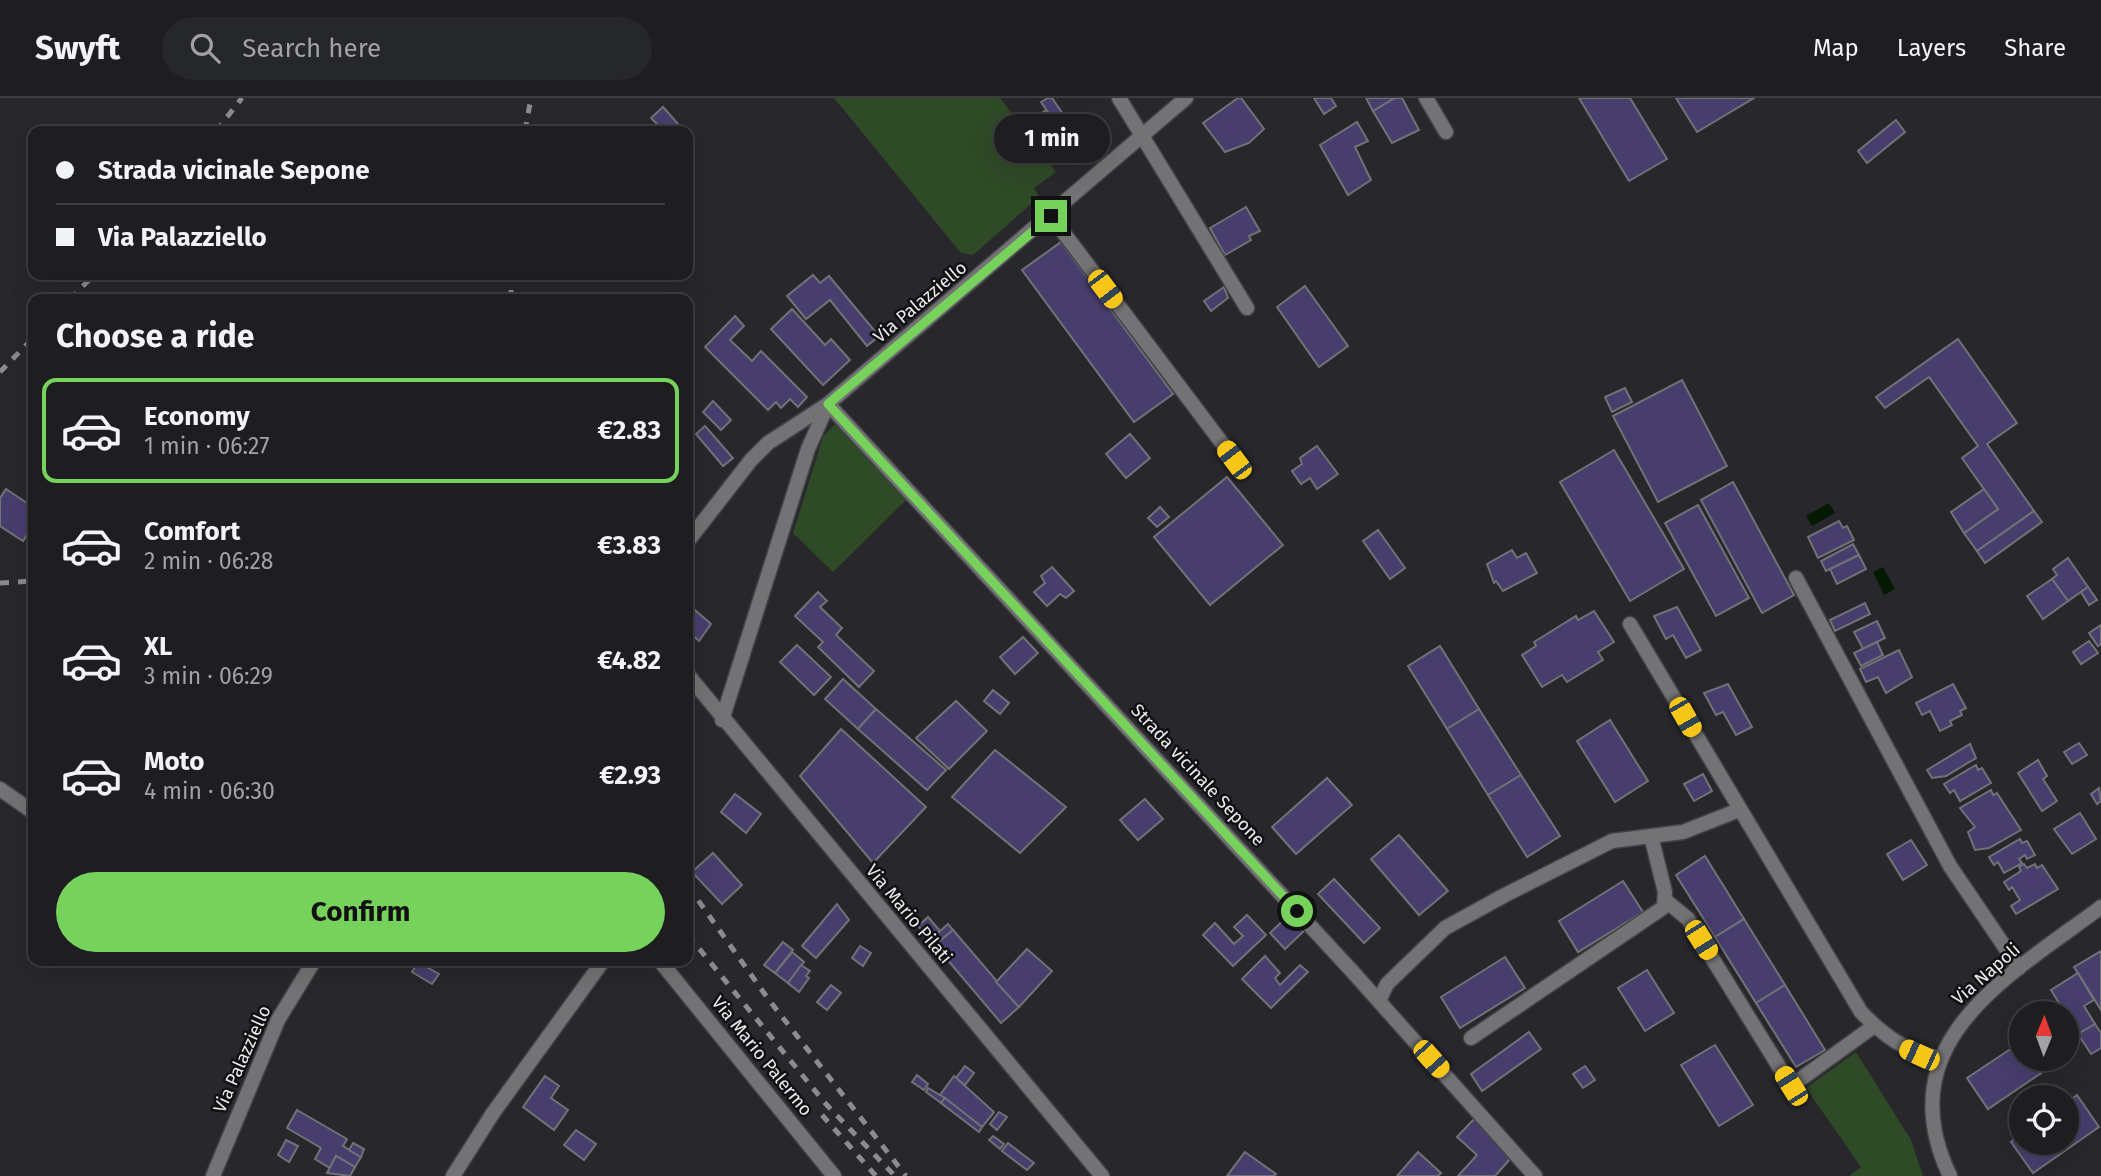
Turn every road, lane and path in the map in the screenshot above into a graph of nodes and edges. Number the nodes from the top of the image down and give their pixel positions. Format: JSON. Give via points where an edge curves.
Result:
{"nodes":[{"id":1,"x":1119,"y":98,"type":"edge"},
{"id":2,"x":1186,"y":98,"type":"edge"},
{"id":3,"x":1426,"y":98,"type":"edge"},
{"id":4,"x":1446,"y":132,"type":"dead end"},
{"id":5,"x":1143,"y":135,"type":"junction"},
{"id":6,"x":1051,"y":216,"type":"junction"},
{"id":7,"x":1247,"y":308,"type":"dead end"},
{"id":8,"x":828,"y":404,"type":"junction"},
{"id":9,"x":1234,"y":460,"type":"dead end"},
{"id":10,"x":693,"y":535,"type":"edge"},
{"id":11,"x":1796,"y":578,"type":"dead end"},
{"id":12,"x":1630,"y":624,"type":"dead end"},
{"id":13,"x":693,"y":682,"type":"edge"},
{"id":14,"x":722,"y":720,"type":"junction"},
{"id":15,"x":0,"y":789,"type":"edge"},
{"id":16,"x":28,"y":809,"type":"edge"},
{"id":17,"x":1740,"y":810,"type":"junction"},
{"id":18,"x":1651,"y":836,"type":"junction"},
{"id":19,"x":1665,"y":900,"type":"junction"},
{"id":20,"x":2101,"y":907,"type":"edge"},
{"id":21,"x":311,"y":966,"type":"edge"},
{"id":22,"x":599,"y":966,"type":"edge"},
{"id":23,"x":664,"y":966,"type":"edge"},
{"id":24,"x":2019,"y":968,"type":"junction"},
{"id":25,"x":1379,"y":1001,"type":"junction"},
{"id":26,"x":1874,"y":1026,"type":"junction"},
{"id":27,"x":1471,"y":1038,"type":"dead end"},
{"id":28,"x":1939,"y":1058,"type":"junction"},
{"id":29,"x":213,"y":1176,"type":"edge"},
{"id":30,"x":453,"y":1176,"type":"edge"},
{"id":31,"x":834,"y":1176,"type":"edge"},
{"id":32,"x":1102,"y":1176,"type":"edge"},
{"id":33,"x":1535,"y":1176,"type":"edge"},
{"id":34,"x":1950,"y":1176,"type":"edge"}],
"edges":[{"from":1,"to":5,"type":"street"},
{"from":2,"to":5,"type":"street","name":"Via Palazziello"},
{"from":3,"to":4,"type":"street"},
{"from":5,"to":6,"type":"street","name":"Via Palazziello"},
{"from":5,"to":7,"type":"street"},
{"from":6,"to":8,"type":"street","name":"Via Palazziello"},
{"from":6,"to":9,"type":"street"},
{"from":8,"to":10,"type":"street","name":"Via Palazziello","via":[[768,443]]},
{"from":8,"to":14,"type":"street","via":[[808,449]]},
{"from":8,"to":25,"type":"street","name":"Strada vicinale Sepone"},
{"from":11,"to":24,"type":"street","via":[[1950,866]]},
{"from":12,"to":17,"type":"street"},
{"from":13,"to":14,"type":"street","name":"Via Mario Pilati"},
{"from":14,"to":32,"type":"street","name":"Via Mario Pilati"},
{"from":15,"to":16,"type":"street"},
{"from":17,"to":18,"type":"street","via":[[1683,832]]},
{"from":17,"to":26,"type":"street","via":[[1861,1012]]},
{"from":18,"to":19,"type":"street"},
{"from":18,"to":25,"type":"street","via":[[1612,841],[1445,928],[1387,984]]},
{"from":19,"to":26,"type":"street","via":[[1688,919],[1791,1086]]},
{"from":19,"to":27,"type":"street","via":[[1655,916]]},
{"from":20,"to":24,"type":"street","name":"Via Napoli"},
{"from":21,"to":29,"type":"street","name":"Via Palazziello","via":[[278,1020]]},
{"from":22,"to":30,"type":"street","via":[[492,1113]]},
{"from":23,"to":31,"type":"street","name":"Via Mario Palermo"},
{"from":24,"to":28,"type":"street","name":"Via Napoli","via":[[1970,1010]]},
{"from":25,"to":33,"type":"street","name":"Strada vicinale Sepone"},
{"from":26,"to":28,"type":"street","via":[[1895,1044]]},
{"from":28,"to":34,"type":"street","name":"Via Napoli","via":[[1933,1088],[1934,1119]]}]}
